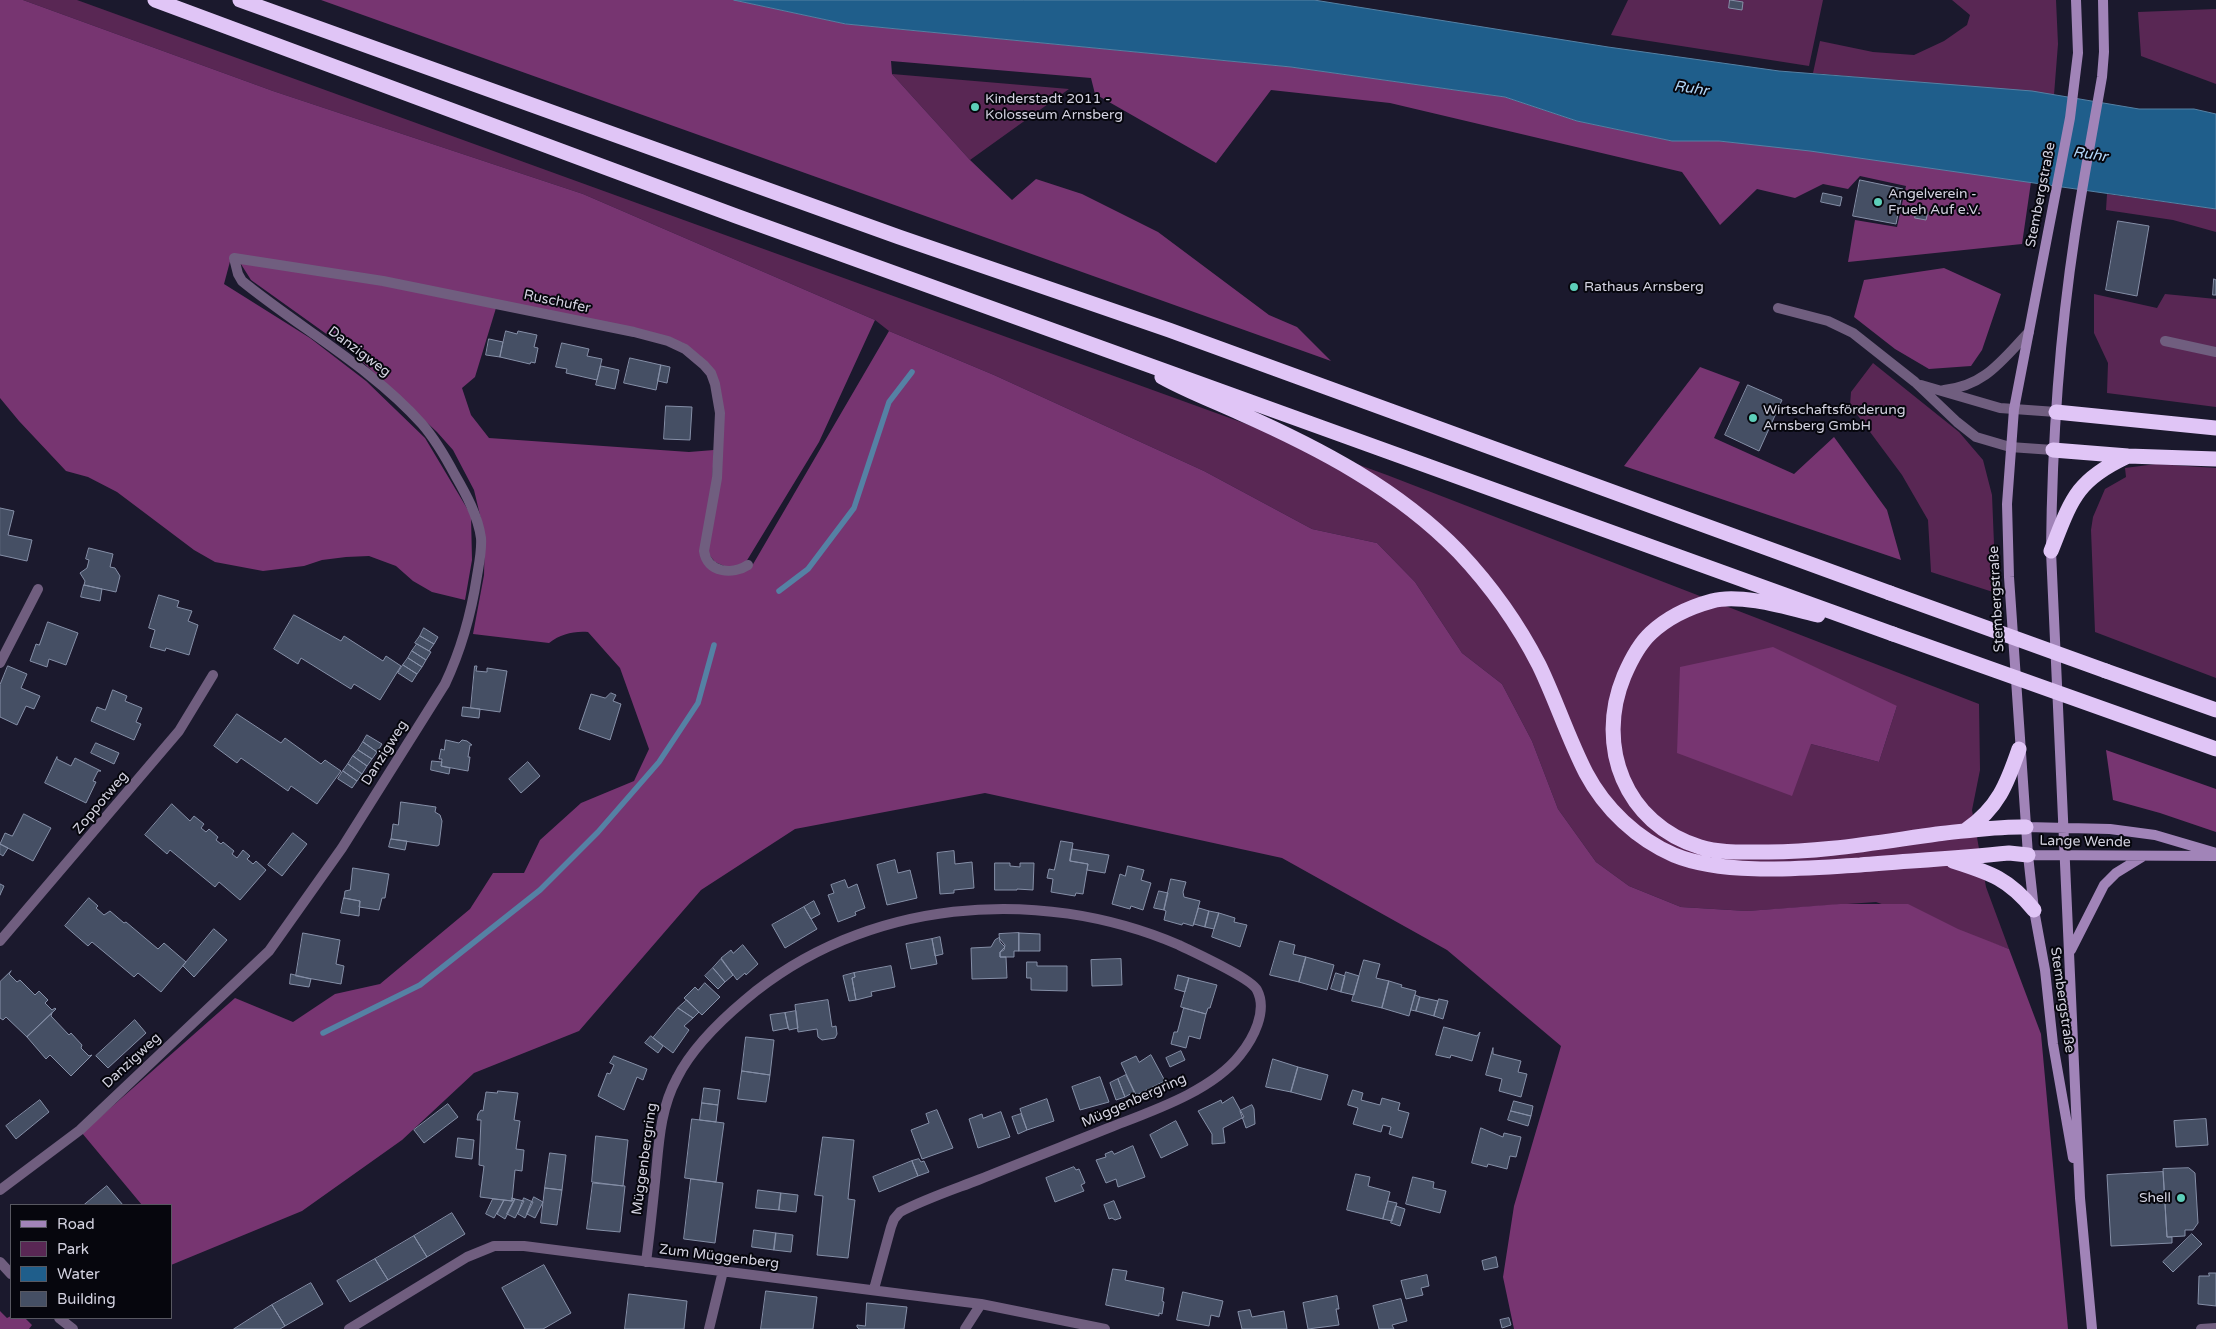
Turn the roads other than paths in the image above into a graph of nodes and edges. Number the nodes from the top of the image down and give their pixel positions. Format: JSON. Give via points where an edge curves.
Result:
{"nodes":[{"id":1,"x":155,"y":0,"type":"edge"},
{"id":2,"x":240,"y":0,"type":"edge"},
{"id":3,"x":2076,"y":0,"type":"edge"},
{"id":4,"x":2102,"y":0,"type":"edge"},
{"id":5,"x":251,"y":288,"type":"joint"},
{"id":6,"x":1778,"y":308,"type":"dead end"},
{"id":7,"x":2029,"y":332,"type":"junction"},
{"id":8,"x":2165,"y":341,"type":"dead end"},
{"id":9,"x":2216,"y":352,"type":"edge"},
{"id":10,"x":1124,"y":356,"type":"junction"},
{"id":11,"x":1915,"y":382,"type":"junction"},
{"id":12,"x":1938,"y":391,"type":"junction"},
{"id":13,"x":2014,"y":409,"type":"junction"},
{"id":14,"x":2056,"y":412,"type":"junction"},
{"id":15,"x":2216,"y":428,"type":"edge"},
{"id":16,"x":2010,"y":447,"type":"junction"},
{"id":17,"x":2053,"y":450,"type":"junction"},
{"id":18,"x":2128,"y":456,"type":"junction"},
{"id":19,"x":2216,"y":459,"type":"edge"},
{"id":20,"x":2051,"y":551,"type":"junction"},
{"id":21,"x":748,"y":565,"type":"dead end"},
{"id":22,"x":38,"y":589,"type":"dead end"},
{"id":23,"x":1888,"y":632,"type":"junction"},
{"id":24,"x":0,"y":663,"type":"edge"},
{"id":25,"x":212,"y":675,"type":"dead end"},
{"id":26,"x":2216,"y":710,"type":"edge"},
{"id":27,"x":2019,"y":749,"type":"junction"},
{"id":28,"x":2216,"y":749,"type":"edge"},
{"id":29,"x":2026,"y":827,"type":"junction"},
{"id":30,"x":2064,"y":828,"type":"junction"},
{"id":31,"x":1965,"y":831,"type":"junction"},
{"id":32,"x":2028,"y":855,"type":"junction"},
{"id":33,"x":2216,"y":855,"type":"edge"},
{"id":34,"x":2066,"y":856,"type":"junction"},
{"id":35,"x":2142,"y":857,"type":"junction"},
{"id":36,"x":1945,"y":859,"type":"junction"},
{"id":37,"x":2034,"y":910,"type":"junction"},
{"id":38,"x":0,"y":941,"type":"edge"},
{"id":39,"x":2070,"y":953,"type":"junction"},
{"id":40,"x":0,"y":1190,"type":"edge"},
{"id":41,"x":2080,"y":1198,"type":"junction"},
{"id":42,"x":0,"y":1262,"type":"edge"},
{"id":43,"x":646,"y":1262,"type":"junction"},
{"id":44,"x":723,"y":1271,"type":"junction"},
{"id":45,"x":10,"y":1273,"type":"edge"},
{"id":46,"x":874,"y":1289,"type":"junction"},
{"id":47,"x":981,"y":1304,"type":"junction"},
{"id":48,"x":60,"y":1319,"type":"edge"},
{"id":49,"x":2216,"y":1328,"type":"edge"},
{"id":50,"x":73,"y":1329,"type":"edge"},
{"id":51,"x":349,"y":1329,"type":"edge"},
{"id":52,"x":709,"y":1329,"type":"edge"},
{"id":53,"x":966,"y":1329,"type":"edge"},
{"id":54,"x":1104,"y":1329,"type":"edge"},
{"id":55,"x":2092,"y":1329,"type":"edge"},
{"id":56,"x":2201,"y":1329,"type":"edge"}],
"edges":[{"from":1,"to":10,"type":"highway"},
{"from":2,"to":26,"type":"highway","bridge":true,"via":[[899,237],[1169,330]]},
{"from":3,"to":7,"type":"main road","name":"Stembergstraße","via":[[2076,71]]},
{"from":4,"to":14,"type":"main road","name":"Stembergstraße","via":[[2102,77],[2066,303]]},
{"from":5,"to":21,"type":"street","name":"Ruschufer","via":[[238,274],[234,258],[384,281],[634,332],[678,344],[711,374],[718,399],[719,455],[704,551],[706,560],[712,566],[728,571]]},
{"from":5,"to":40,"type":"street","name":"Danzigweg","via":[[357,366],[424,426],[463,489],[479,531],[480,554],[472,608],[445,684],[342,848],[268,951],[80,1130]]},
{"from":6,"to":11,"type":"street","via":[[1843,328]]},
{"from":7,"to":12,"type":"street","via":[[1978,381]]},
{"from":7,"to":13,"type":"main road","name":"Stembergstraße"},
{"from":8,"to":9,"type":"street"},
{"from":10,"to":23,"type":"highway"},
{"from":10,"to":36,"type":"highway","via":[[1179,387],[1278,430],[1345,465],[1381,486],[1435,528],[1484,579],[1507,611],[1539,666],[1580,759],[1601,796],[1631,829],[1656,846],[1708,865],[1750,868],[1806,868]]},
{"from":11,"to":12,"type":"street"},
{"from":11,"to":16,"type":"street","via":[[1976,437]]},
{"from":12,"to":13,"type":"street","via":[[1982,404]]},
{"from":13,"to":14,"type":"street"},
{"from":13,"to":16,"type":"main road","name":"Stembergstraße"},
{"from":14,"to":15,"type":"highway"},
{"from":14,"to":17,"type":"main road","name":"Stembergstraße"},
{"from":16,"to":17,"type":"street"},
{"from":16,"to":27,"type":"main road","name":"Stembergstraße","via":[[2007,504],[2009,577]]},
{"from":17,"to":18,"type":"highway"},
{"from":17,"to":20,"type":"main road","name":"Stembergstraße"},
{"from":18,"to":19,"type":"highway"},
{"from":18,"to":20,"type":"highway","via":[[2102,468],[2084,484],[2073,499]]},
{"from":20,"to":30,"type":"main road","name":"Stembergstraße"},
{"from":22,"to":24,"type":"street"},
{"from":23,"to":28,"type":"highway","bridge":true},
{"from":23,"to":31,"type":"highway","via":[[1763,602],[1729,598],[1712,600],[1682,612],[1650,634],[1629,665],[1620,687],[1614,733],[1626,787],[1642,812],[1657,825],[1685,842],[1720,852],[1787,852]]},
{"from":25,"to":38,"type":"street","name":"Zoppotweg","via":[[179,731]]},
{"from":27,"to":29,"type":"main road","name":"Stembergstraße"},
{"from":27,"to":31,"type":"highway","via":[[2008,782],[1995,802],[1983,818]]},
{"from":29,"to":30,"type":"main road","name":"Lange Wende"},
{"from":29,"to":31,"type":"highway"},
{"from":29,"to":32,"type":"main road","name":"Stembergstraße"},
{"from":30,"to":33,"type":"main road","name":"Lange Wende","via":[[2099,828],[2155,835]]},
{"from":30,"to":34,"type":"main road","name":"Stembergstraße"},
{"from":32,"to":34,"type":"main road","name":"Lange Wende"},
{"from":32,"to":36,"type":"highway","via":[[2009,853]]},
{"from":32,"to":37,"type":"main road","name":"Stembergstraße"},
{"from":33,"to":35,"type":"main road","name":"Lange Wende"},
{"from":34,"to":35,"type":"main road","name":"Lange Wende"},
{"from":34,"to":39,"type":"main road","name":"Stembergstraße"},
{"from":35,"to":39,"type":"main road","name":"Lange Wende","via":[[2116,873],[2104,885]]},
{"from":36,"to":37,"type":"highway","via":[[1994,875],[2019,892]]},
{"from":37,"to":41,"type":"main road","name":"Stembergstraße"},
{"from":39,"to":41,"type":"main road","name":"Stembergstraße"},
{"from":41,"to":55,"type":"main road","name":"Stembergstraße"},
{"from":42,"to":45,"type":"street"},
{"from":43,"to":44,"type":"street","name":"Zum Müggenberg"},
{"from":43,"to":46,"type":"street","name":"Müggenbergring","via":[[661,1126],[677,1076],[730,1012],[796,962],[836,942],[884,926],[937,914],[1008,909],[1059,912],[1152,934],[1188,949],[1253,984],[1261,1006],[1257,1026],[1242,1053],[1224,1070],[1207,1083],[1156,1109],[900,1212],[891,1227]]},
{"from":43,"to":51,"type":"street","name":"Zum Müggenberg","via":[[524,1246],[494,1246],[467,1257]]},
{"from":44,"to":46,"type":"street","name":"Zum Müggenberg"},
{"from":44,"to":52,"type":"street"},
{"from":46,"to":47,"type":"street","name":"Zum Müggenberg"},
{"from":47,"to":53,"type":"street"},
{"from":47,"to":54,"type":"street","name":"Zum Müggenberg"},
{"from":48,"to":50,"type":"street"},
{"from":49,"to":56,"type":"street"}]}
